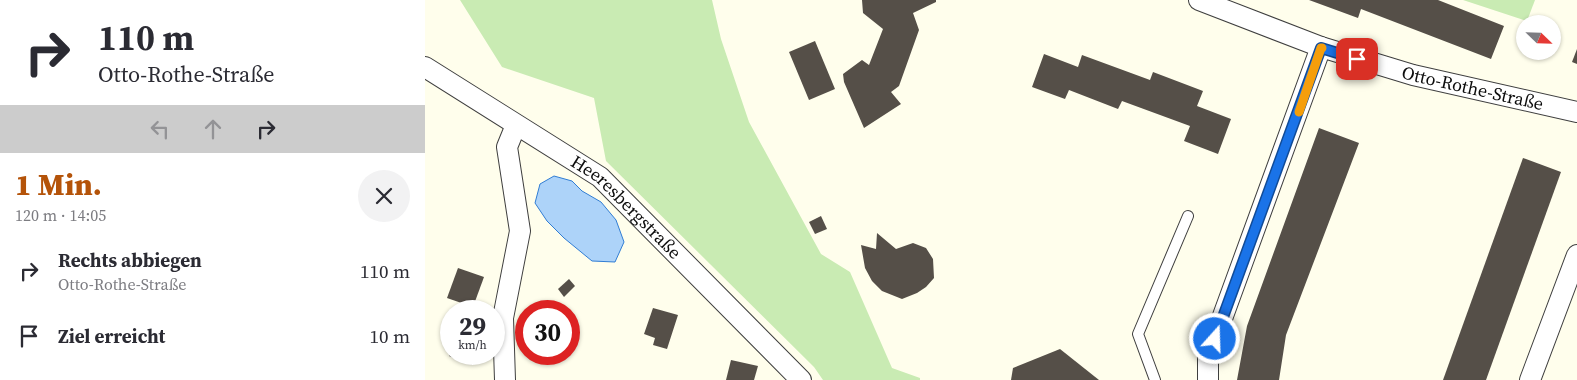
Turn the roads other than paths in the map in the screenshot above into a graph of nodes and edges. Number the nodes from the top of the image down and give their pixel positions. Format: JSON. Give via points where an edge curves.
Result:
{"nodes":[{"id":1,"x":1199,"y":0,"type":"edge"},
{"id":2,"x":1321,"y":48,"type":"junction"},
{"id":3,"x":425,"y":67,"type":"edge"},
{"id":4,"x":1577,"y":112,"type":"edge"},
{"id":5,"x":516,"y":125,"type":"junction"},
{"id":6,"x":1188,"y":216,"type":"dead end"},
{"id":7,"x":1577,"y":255,"type":"edge"},
{"id":8,"x":505,"y":380,"type":"edge"},
{"id":9,"x":801,"y":380,"type":"edge"},
{"id":10,"x":1155,"y":380,"type":"edge"},
{"id":11,"x":1208,"y":380,"type":"edge"},
{"id":12,"x":1530,"y":380,"type":"edge"}],
"edges":[{"from":1,"to":2,"type":"street","name":"Otto-Rothe-Straße"},
{"from":2,"to":4,"type":"street","name":"Otto-Rothe-Straße","via":[[1413,75]]},
{"from":2,"to":11,"type":"street","via":[[1208,357]]},
{"from":3,"to":5,"type":"street","name":"Heeresbergstraße"},
{"from":5,"to":8,"type":"street","via":[[507,147],[520,231],[503,318]]},
{"from":5,"to":9,"type":"street","name":"Heeresbergstraße","via":[[600,177]]},
{"from":6,"to":10,"type":"lane","via":[[1138,334]]},
{"from":7,"to":12,"type":"street"}]}
